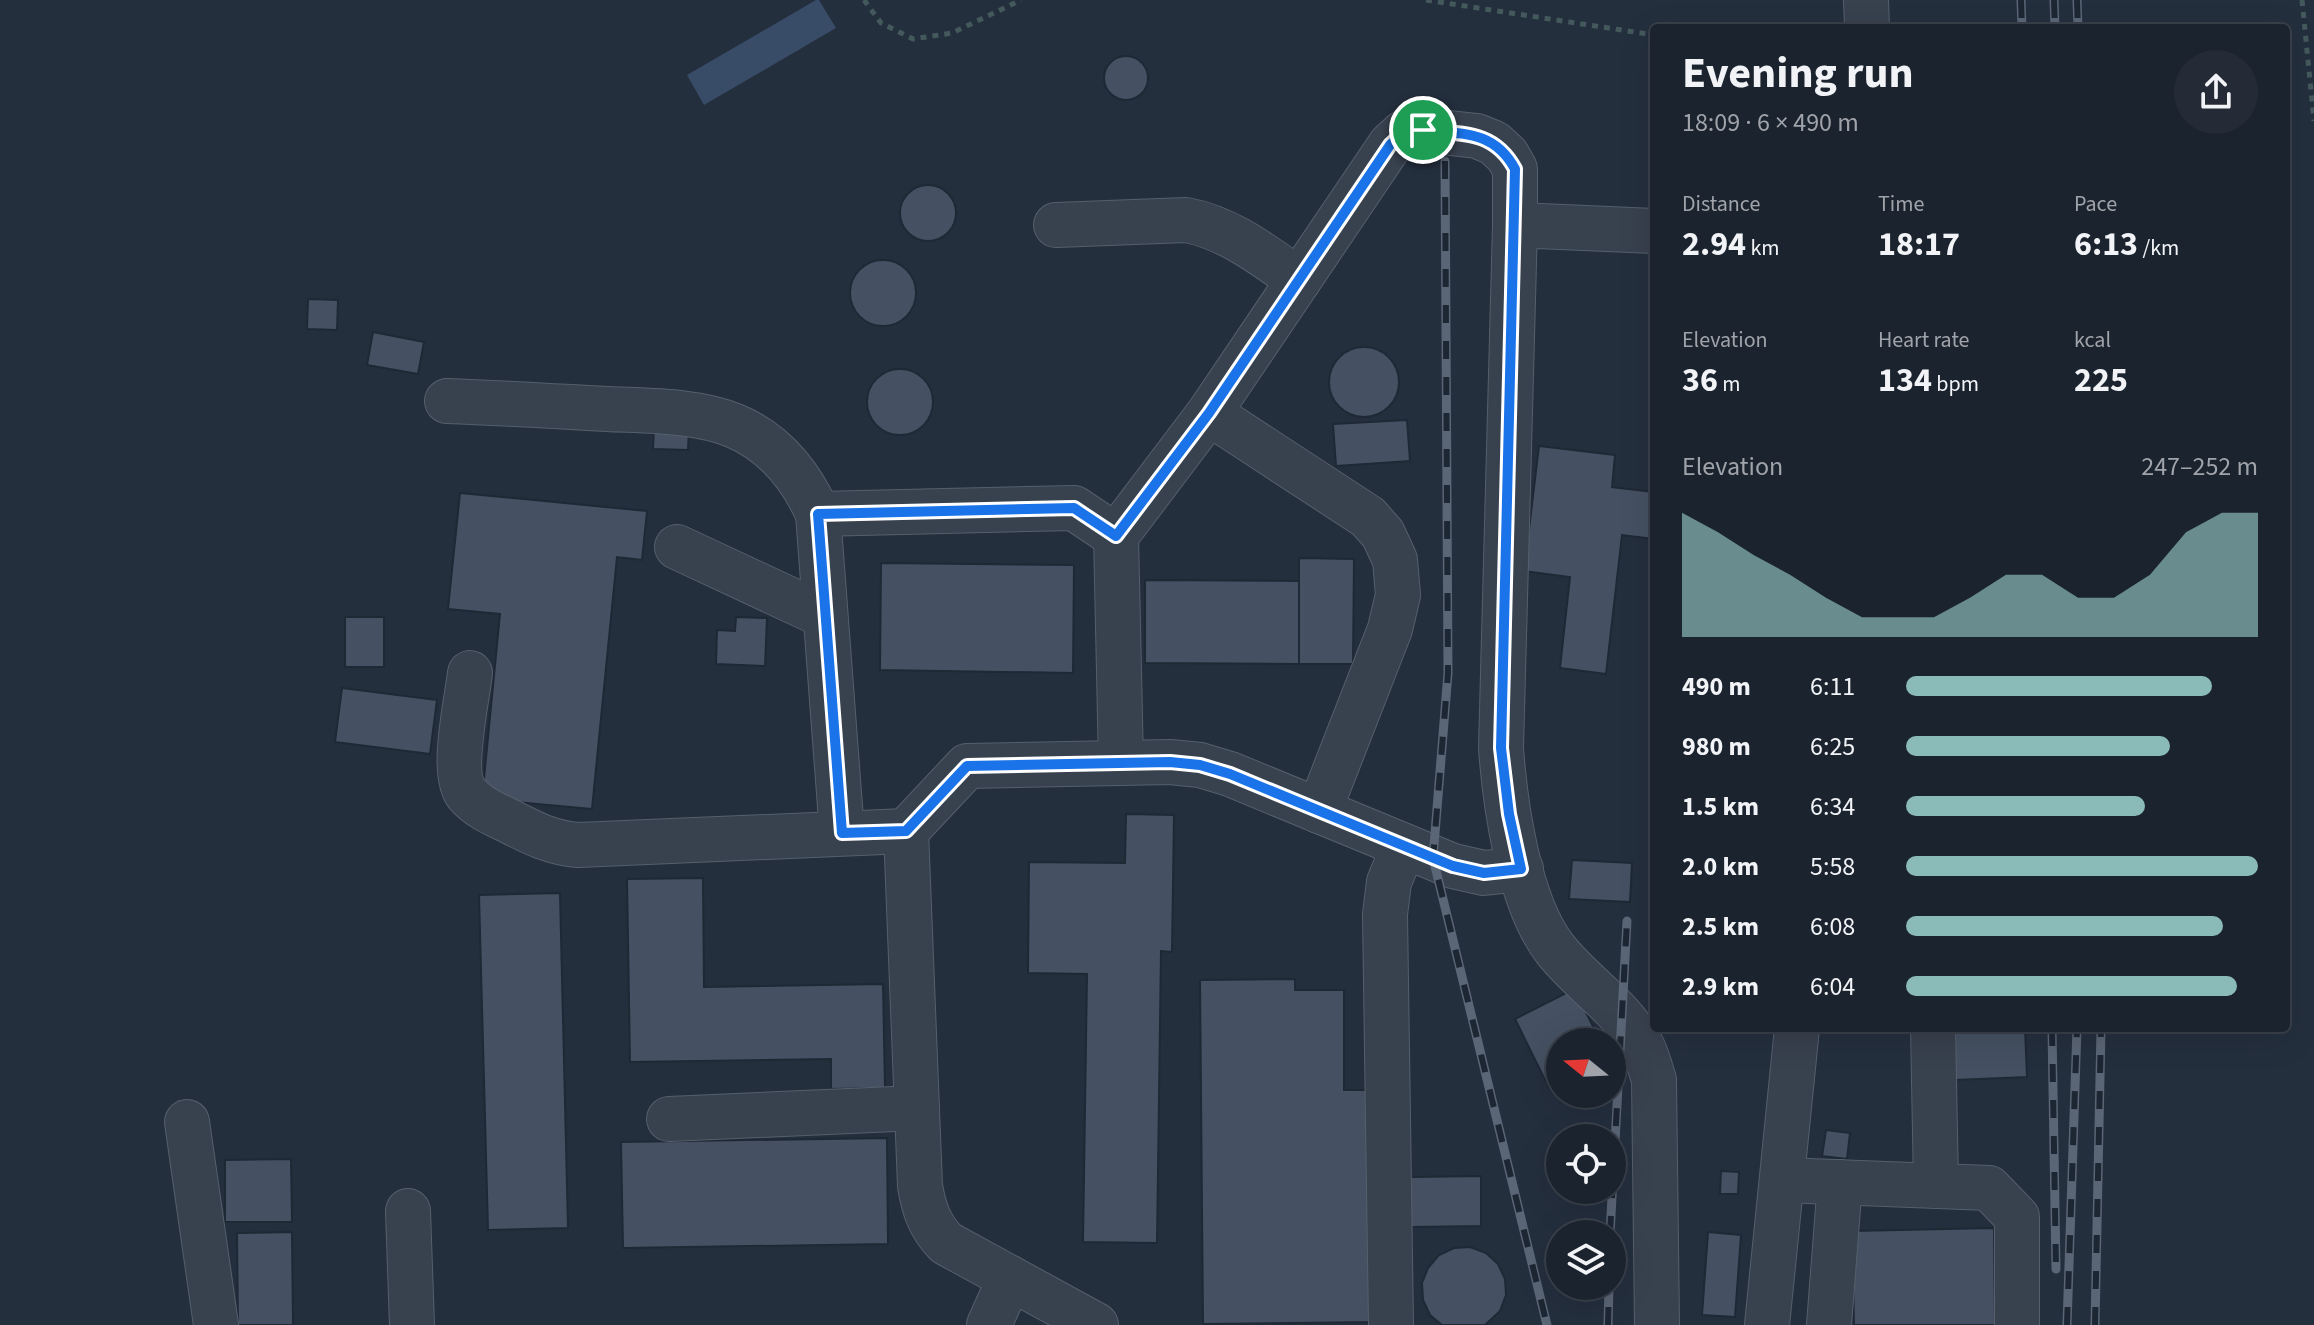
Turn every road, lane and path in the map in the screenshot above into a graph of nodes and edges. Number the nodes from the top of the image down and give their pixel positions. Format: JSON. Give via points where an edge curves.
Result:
{"nodes":[{"id":1,"x":864,"y":0,"type":"edge"},
{"id":2,"x":1021,"y":0,"type":"edge"},
{"id":3,"x":1426,"y":0,"type":"edge"},
{"id":4,"x":1866,"y":0,"type":"edge"},
{"id":5,"x":2302,"y":0,"type":"edge"},
{"id":6,"x":1867,"y":24,"type":"edge"},
{"id":7,"x":1650,"y":34,"type":"edge"},
{"id":8,"x":2314,"y":121,"type":"edge"},
{"id":9,"x":1056,"y":225,"type":"dead end"},
{"id":10,"x":1515,"y":225,"type":"junction"},
{"id":11,"x":1650,"y":231,"type":"edge"},
{"id":12,"x":1299,"y":280,"type":"junction"},
{"id":13,"x":447,"y":401,"type":"dead end"},
{"id":14,"x":1209,"y":413,"type":"junction"},
{"id":15,"x":818,"y":514,"type":"junction"},
{"id":16,"x":1116,"y":536,"type":"junction"},
{"id":17,"x":677,"y":547,"type":"dead end"},
{"id":18,"x":825,"y":616,"type":"junction"},
{"id":19,"x":470,"y":673,"type":"dead end"},
{"id":20,"x":1121,"y":763,"type":"junction"},
{"id":21,"x":1319,"y":811,"type":"junction"},
{"id":22,"x":906,"y":831,"type":"junction"},
{"id":23,"x":842,"y":833,"type":"junction"},
{"id":24,"x":1404,"y":846,"type":"junction"},
{"id":25,"x":1521,"y":869,"type":"junction"},
{"id":26,"x":1797,"y":1032,"type":"edge"},
{"id":27,"x":1933,"y":1032,"type":"edge"},
{"id":28,"x":917,"y":1108,"type":"junction"},
{"id":29,"x":669,"y":1119,"type":"dead end"},
{"id":30,"x":187,"y":1122,"type":"dead end"},
{"id":31,"x":1782,"y":1180,"type":"junction"},
{"id":32,"x":1840,"y":1182,"type":"junction"},
{"id":33,"x":1936,"y":1186,"type":"junction"},
{"id":34,"x":408,"y":1211,"type":"dead end"},
{"id":35,"x":1010,"y":1278,"type":"junction"},
{"id":36,"x":216,"y":1325,"type":"edge"},
{"id":37,"x":412,"y":1325,"type":"edge"},
{"id":38,"x":989,"y":1325,"type":"edge"},
{"id":39,"x":1096,"y":1325,"type":"edge"},
{"id":40,"x":1391,"y":1325,"type":"edge"},
{"id":41,"x":1657,"y":1325,"type":"edge"},
{"id":42,"x":1767,"y":1325,"type":"edge"},
{"id":43,"x":1829,"y":1325,"type":"edge"},
{"id":44,"x":2017,"y":1325,"type":"edge"}],
"edges":[{"from":1,"to":2,"type":"path","via":[[881,23],[913,39],[952,33]]},
{"from":3,"to":7,"type":"path"},
{"from":4,"to":6,"type":"street"},
{"from":5,"to":8,"type":"path"},
{"from":9,"to":12,"type":"street","via":[[1186,220],[1206,224],[1244,242]]},
{"from":10,"to":11,"type":"street"},
{"from":10,"to":12,"type":"street","via":[[1515,169],[1494,143],[1423,130],[1403,133]]},
{"from":10,"to":25,"type":"street","via":[[1501,748]]},
{"from":12,"to":14,"type":"street"},
{"from":13,"to":15,"type":"street","via":[[657,411],[735,426],[789,465]]},
{"from":14,"to":16,"type":"street"},
{"from":14,"to":21,"type":"street","via":[[1368,517],[1395,560],[1398,595],[1390,629]]},
{"from":15,"to":16,"type":"street","via":[[1074,508]]},
{"from":15,"to":18,"type":"street"},
{"from":16,"to":20,"type":"street"},
{"from":17,"to":18,"type":"street"},
{"from":18,"to":23,"type":"street"},
{"from":19,"to":23,"type":"street","via":[[459,773],[465,792],[479,806],[537,836],[578,845]]},
{"from":20,"to":21,"type":"street","via":[[1200,765]]},
{"from":20,"to":22,"type":"street","via":[[967,766]]},
{"from":21,"to":24,"type":"street"},
{"from":22,"to":23,"type":"street"},
{"from":22,"to":28,"type":"street"},
{"from":24,"to":25,"type":"street","via":[[1469,871]]},
{"from":24,"to":40,"type":"street","via":[[1389,882],[1385,914]]},
{"from":25,"to":41,"type":"street","via":[[1552,946],[1636,1035],[1654,1080]]},
{"from":26,"to":31,"type":"street"},
{"from":27,"to":33,"type":"street"},
{"from":28,"to":29,"type":"street"},
{"from":28,"to":35,"type":"street","via":[[920,1186],[933,1229],[961,1253]]},
{"from":30,"to":36,"type":"street"},
{"from":31,"to":32,"type":"street"},
{"from":31,"to":42,"type":"street"},
{"from":32,"to":33,"type":"street"},
{"from":32,"to":43,"type":"street"},
{"from":33,"to":44,"type":"street","via":[[1989,1188],[2017,1217]]},
{"from":34,"to":37,"type":"street"},
{"from":35,"to":38,"type":"street"},
{"from":35,"to":39,"type":"street"}]}
